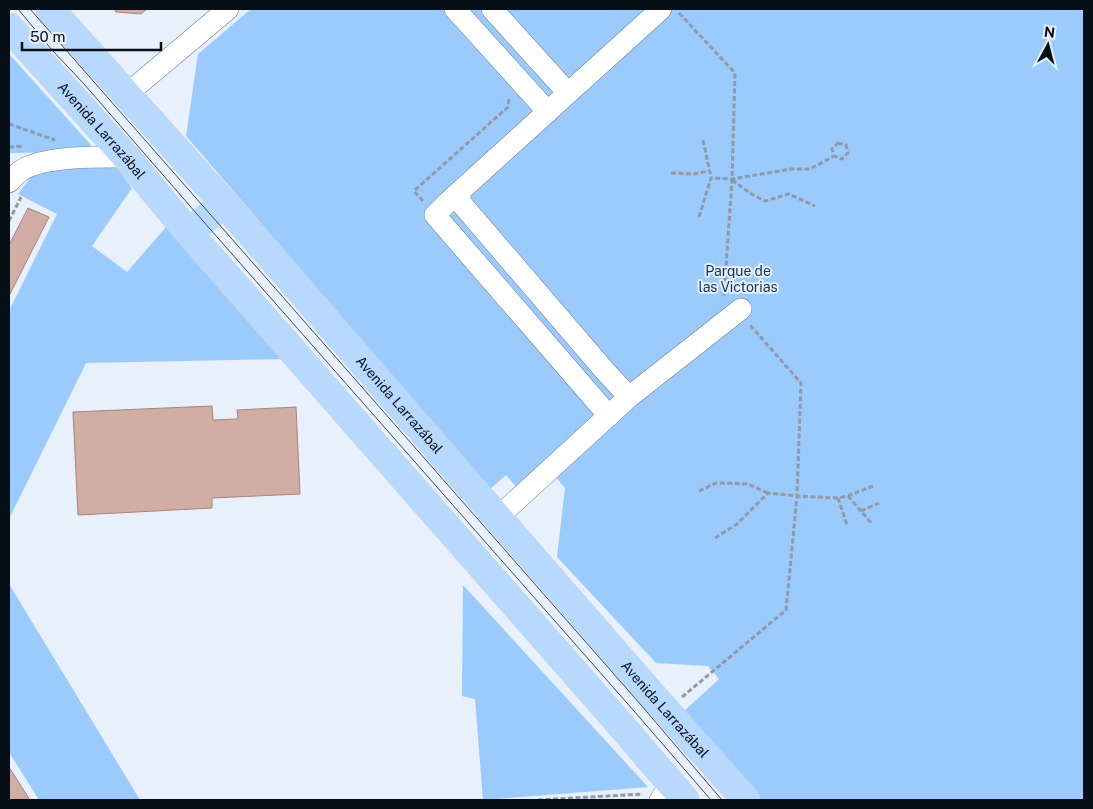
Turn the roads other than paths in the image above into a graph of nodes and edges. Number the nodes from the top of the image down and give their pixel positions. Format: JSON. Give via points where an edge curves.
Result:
{"nodes":[{"id":1,"x":50,"y":9,"type":"edge"},
{"id":2,"x":228,"y":9,"type":"edge"},
{"id":3,"x":455,"y":9,"type":"edge"},
{"id":4,"x":492,"y":9,"type":"edge"},
{"id":5,"x":662,"y":9,"type":"edge"},
{"id":6,"x":9,"y":27,"type":"edge"},
{"id":7,"x":568,"y":93,"type":"junction"},
{"id":8,"x":127,"y":94,"type":"junction"},
{"id":9,"x":548,"y":112,"type":"junction"},
{"id":10,"x":126,"y":157,"type":"junction"},
{"id":11,"x":15,"y":189,"type":"edge"},
{"id":12,"x":460,"y":191,"type":"junction"},
{"id":13,"x":224,"y":203,"type":"junction"},
{"id":14,"x":189,"y":233,"type":"junction"},
{"id":15,"x":744,"y":316,"type":"road end"},
{"id":16,"x":629,"y":397,"type":"junction"},
{"id":17,"x":609,"y":416,"type":"junction"},
{"id":18,"x":497,"y":518,"type":"junction"},
{"id":19,"x":652,"y":696,"type":"junction"},
{"id":20,"x":619,"y":723,"type":"junction"},
{"id":21,"x":666,"y":794,"type":"edge"},
{"id":22,"x":746,"y":800,"type":"edge"}],
"edges":[{"from":1,"to":8,"type":"main road","name":"Avenida Larrazábal"},
{"from":2,"to":8,"type":"street"},
{"from":3,"to":9,"type":"street"},
{"from":4,"to":7,"type":"street"},
{"from":5,"to":7,"type":"street"},
{"from":6,"to":10,"type":"main road","name":"Avenida Larrazábal"},
{"from":7,"to":9,"type":"street"},
{"from":8,"to":13,"type":"main road","name":"Avenida Larrazábal"},
{"from":9,"to":12,"type":"street"},
{"from":10,"to":11,"type":"street","via":[[58,160],[30,166],[19,172]]},
{"from":10,"to":14,"type":"main road","name":"Avenida Larrazábal"},
{"from":12,"to":16,"type":"street","via":[[460,202]]},
{"from":12,"to":17,"type":"street","via":[[435,215]]},
{"from":13,"to":14,"type":"main road"},
{"from":13,"to":18,"type":"main road","name":"Avenida Larrazábal"},
{"from":14,"to":20,"type":"main road","name":"Avenida Larrazábal"},
{"from":15,"to":16,"type":"street","via":[[722,325]]},
{"from":16,"to":17,"type":"street"},
{"from":17,"to":18,"type":"street"},
{"from":18,"to":19,"type":"main road","name":"Avenida Larrazábal"},
{"from":19,"to":20,"type":"main road"},
{"from":19,"to":22,"type":"main road","name":"Avenida Larrazábal"},
{"from":20,"to":21,"type":"main road","name":"Avenida Larrazábal"}]}
